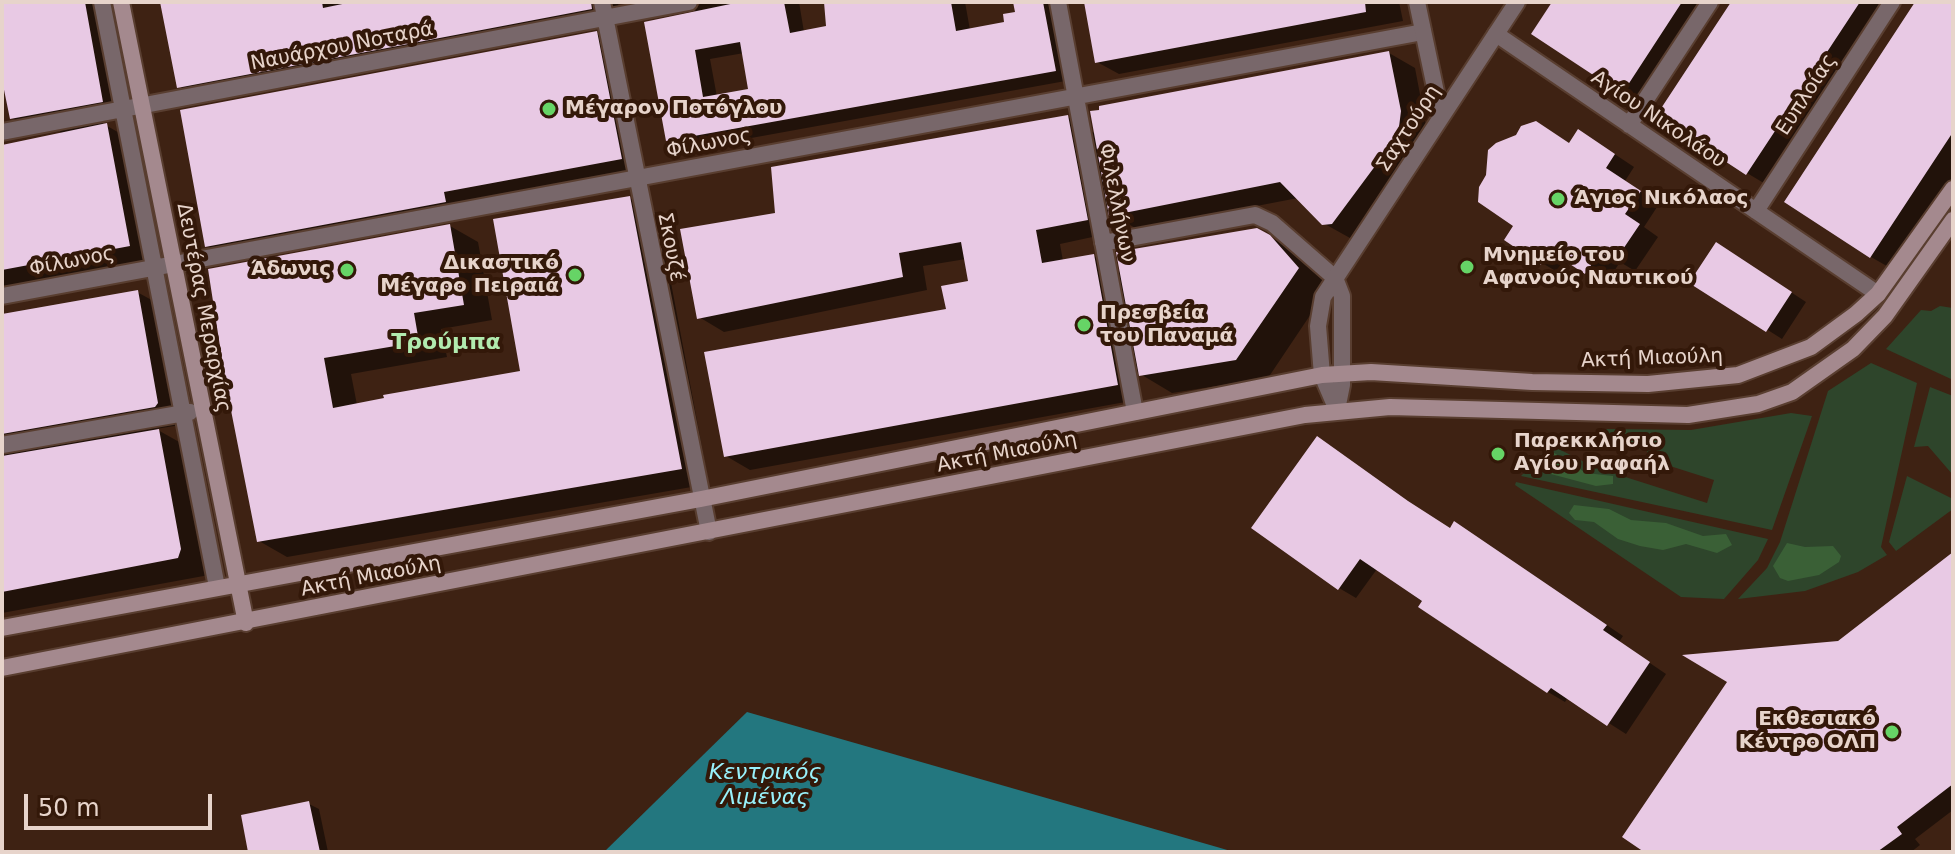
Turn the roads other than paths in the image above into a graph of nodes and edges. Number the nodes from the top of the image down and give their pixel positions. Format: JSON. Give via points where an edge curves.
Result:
{"nodes":[{"id":1,"x":102,"y":2,"type":"edge"},
{"id":2,"x":121,"y":2,"type":"edge"},
{"id":3,"x":689,"y":2,"type":"edge"},
{"id":4,"x":1058,"y":2,"type":"edge"},
{"id":5,"x":1417,"y":2,"type":"edge"},
{"id":6,"x":1517,"y":2,"type":"edge"},
{"id":7,"x":1710,"y":2,"type":"edge"},
{"id":8,"x":1892,"y":2,"type":"edge"},
{"id":9,"x":603,"y":10,"type":"edge"},
{"id":10,"x":1423,"y":32,"type":"junction"},
{"id":11,"x":1496,"y":34,"type":"junction"},
{"id":12,"x":1075,"y":96,"type":"junction"},
{"id":13,"x":142,"y":105,"type":"junction"},
{"id":14,"x":123,"y":109,"type":"junction"},
{"id":15,"x":1441,"y":116,"type":"junction"},
{"id":16,"x":1629,"y":125,"type":"junction"},
{"id":17,"x":2,"y":132,"type":"edge"},
{"id":18,"x":636,"y":178,"type":"junction"},
{"id":19,"x":1953,"y":189,"type":"edge"},
{"id":20,"x":1756,"y":211,"type":"junction"},
{"id":21,"x":1953,"y":220,"type":"edge"},
{"id":22,"x":1103,"y":243,"type":"junction"},
{"id":23,"x":174,"y":264,"type":"junction"},
{"id":24,"x":154,"y":267,"type":"junction"},
{"id":25,"x":1335,"y":278,"type":"junction"},
{"id":26,"x":1878,"y":294,"type":"junction"},
{"id":27,"x":2,"y":296,"type":"edge"},
{"id":28,"x":1341,"y":373,"type":"junction"},
{"id":29,"x":1322,"y":375,"type":"junction"},
{"id":30,"x":203,"y":409,"type":"junction"},
{"id":31,"x":1337,"y":410,"type":"junction"},
{"id":32,"x":1135,"y":412,"type":"junction"},
{"id":33,"x":183,"y":413,"type":"junction"},
{"id":34,"x":2,"y":445,"type":"edge"},
{"id":35,"x":701,"y":499,"type":"junction"},
{"id":36,"x":709,"y":532,"type":"junction"},
{"id":37,"x":238,"y":582,"type":"junction"},
{"id":38,"x":217,"y":587,"type":"junction"},
{"id":39,"x":246,"y":623,"type":"junction"},
{"id":40,"x":2,"y":628,"type":"edge"},
{"id":41,"x":2,"y":668,"type":"edge"}],
"edges":[{"from":1,"to":14,"type":"street","name":"Δευτέρας Μεραρχίας"},
{"from":2,"to":13,"type":"main road","name":"Δευτέρας Μεραρχίας"},
{"from":3,"to":9,"type":"street","name":"Ναυάρχου Νοταρά"},
{"from":4,"to":12,"type":"street","name":"Φιλελλήνων"},
{"from":5,"to":10,"type":"street"},
{"from":6,"to":11,"type":"street","name":"Σαχτούρη"},
{"from":7,"to":16,"type":"street"},
{"from":8,"to":20,"type":"street","name":"Ευπλοίας"},
{"from":9,"to":13,"type":"street","name":"Ναυάρχου Νοταρά"},
{"from":9,"to":18,"type":"street","name":"Σκουζέ"},
{"from":10,"to":12,"type":"street","name":"Φίλωνος"},
{"from":10,"to":15,"type":"street"},
{"from":11,"to":15,"type":"street","name":"Σαχτούρη"},
{"from":11,"to":16,"type":"street","name":"Αγίου Νικολάου"},
{"from":12,"to":18,"type":"street","name":"Φίλωνος"},
{"from":12,"to":22,"type":"street","name":"Φιλελλήνων"},
{"from":13,"to":14,"type":"street","name":"Ναυάρχου Νοταρά"},
{"from":13,"to":23,"type":"main road","name":"Δευτέρας Μεραρχίας"},
{"from":14,"to":17,"type":"street","name":"Ναυάρχου Νοταρά"},
{"from":14,"to":24,"type":"street","name":"Δευτέρας Μεραρχίας"},
{"from":15,"to":25,"type":"street","name":"Σαχτούρη"},
{"from":16,"to":20,"type":"street","name":"Αγίου Νικολάου"},
{"from":18,"to":23,"type":"street","name":"Φίλωνος"},
{"from":18,"to":35,"type":"street","name":"Σκουζέ"},
{"from":19,"to":26,"type":"main road","name":"Ακτή Μιαούλη"},
{"from":20,"to":26,"type":"street","name":"Αγίου Νικολάου"},
{"from":21,"to":31,"type":"main road","name":"Ακτή Μιαούλη","via":[[1885,316],[1853,349],[1792,392],[1758,404],[1688,415]]},
{"from":22,"to":25,"type":"street","via":[[1255,215],[1272,223]]},
{"from":22,"to":32,"type":"street","name":"Φιλελλήνων"},
{"from":23,"to":24,"type":"street","name":"Φίλωνος"},
{"from":23,"to":30,"type":"main road","name":"Δευτέρας Μεραρχίας"},
{"from":24,"to":27,"type":"street","name":"Φίλωνος"},
{"from":24,"to":33,"type":"street","name":"Δευτέρας Μεραρχίας"},
{"from":25,"to":28,"type":"street","via":[[1342,296]]},
{"from":25,"to":29,"type":"street","name":"Σαχτούρη","via":[[1319,317]]},
{"from":26,"to":28,"type":"main road","name":"Ακτή Μιαούλη","via":[[1811,347],[1765,367],[1711,380],[1532,382]]},
{"from":28,"to":29,"type":"main road","name":"Ακτή Μιαούλη"},
{"from":28,"to":31,"type":"street"},
{"from":29,"to":31,"type":"street","name":"Σαχτούρη"},
{"from":29,"to":32,"type":"main road","name":"Ακτή Μιαούλη"},
{"from":30,"to":33,"type":"street"},
{"from":30,"to":37,"type":"main road","name":"Δευτέρας Μεραρχίας"},
{"from":31,"to":36,"type":"main road","name":"Ακτή Μιαούλη"},
{"from":32,"to":35,"type":"main road","name":"Ακτή Μιαούλη"},
{"from":33,"to":34,"type":"street"},
{"from":33,"to":38,"type":"street","name":"Δευτέρας Μεραρχίας"},
{"from":35,"to":36,"type":"street","name":"Σκουζέ"},
{"from":35,"to":37,"type":"main road","name":"Ακτή Μιαούλη"},
{"from":36,"to":39,"type":"main road","name":"Ακτή Μιαούλη"},
{"from":37,"to":38,"type":"main road","name":"Ακτή Μιαούλη"},
{"from":37,"to":39,"type":"main road","name":"Δευτέρας Μεραρχίας"},
{"from":38,"to":40,"type":"main road","name":"Ακτή Μιαούλη"},
{"from":39,"to":41,"type":"main road","name":"Ακτή Μιαούλη"}]}
